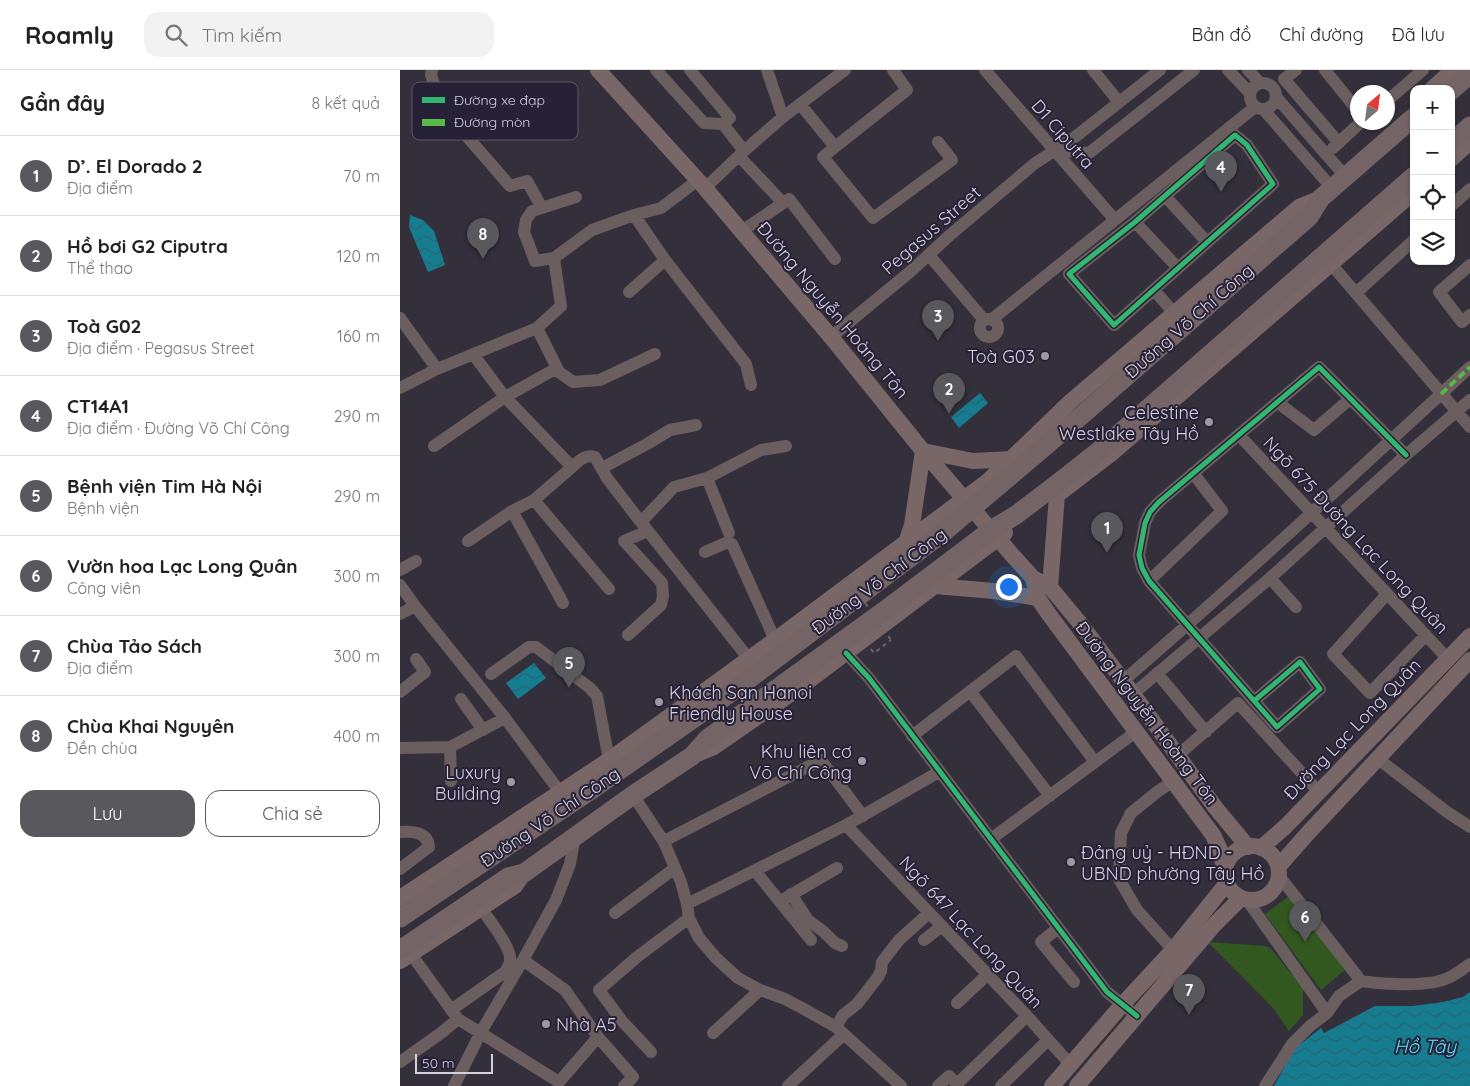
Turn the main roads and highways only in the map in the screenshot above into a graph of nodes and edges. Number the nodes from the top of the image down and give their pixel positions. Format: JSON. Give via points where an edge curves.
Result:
{"nodes":[{"id":1,"x":598,"y":70,"type":"edge"},
{"id":2,"x":1453,"y":70,"type":"edge"},
{"id":3,"x":1470,"y":74,"type":"edge"},
{"id":4,"x":1436,"y":85,"type":"edge"},
{"id":5,"x":1455,"y":87,"type":"edge"},
{"id":6,"x":1410,"y":119,"type":"edge"},
{"id":7,"x":1470,"y":126,"type":"edge"},
{"id":8,"x":1464,"y":146,"type":"edge"},
{"id":9,"x":1455,"y":155,"type":"edge"},
{"id":10,"x":1410,"y":179,"type":"edge"},
{"id":11,"x":1333,"y":187,"type":"junction"},
{"id":12,"x":1410,"y":195,"type":"edge"},
{"id":13,"x":923,"y":451,"type":"junction"},
{"id":14,"x":1012,"y":459,"type":"junction"},
{"id":15,"x":988,"y":481,"type":"joint"},
{"id":16,"x":1058,"y":495,"type":"junction"},
{"id":17,"x":969,"y":503,"type":"junction"},
{"id":18,"x":1023,"y":515,"type":"junction"},
{"id":19,"x":935,"y":530,"type":"junction"},
{"id":20,"x":995,"y":534,"type":"junction"},
{"id":21,"x":906,"y":542,"type":"junction"},
{"id":22,"x":972,"y":556,"type":"joint"},
{"id":23,"x":1033,"y":578,"type":"junction"},
{"id":24,"x":936,"y":586,"type":"junction"},
{"id":25,"x":1050,"y":587,"type":"junction"},
{"id":26,"x":1038,"y":598,"type":"junction"},
{"id":27,"x":1470,"y":636,"type":"edge"},
{"id":28,"x":1470,"y":660,"type":"edge"},
{"id":29,"x":692,"y":756,"type":"junction"},
{"id":30,"x":1255,"y":847,"type":"junction"},
{"id":31,"x":1279,"y":872,"type":"junction"},
{"id":32,"x":524,"y":873,"type":"junction"},
{"id":33,"x":1226,"y":878,"type":"junction"},
{"id":34,"x":400,"y":898,"type":"edge"},
{"id":35,"x":1244,"y":899,"type":"junction"},
{"id":36,"x":400,"y":918,"type":"edge"},
{"id":37,"x":404,"y":955,"type":"edge"},
{"id":38,"x":1052,"y":1086,"type":"edge"},
{"id":39,"x":1077,"y":1086,"type":"edge"}],
"edges":[{"from":1,"to":13,"type":"main road","name":"Đường Nguyễn Hoàng Tôn","via":[[702,184]]},
{"from":2,"to":4,"type":"main road"},
{"from":3,"to":5,"type":"highway"},
{"from":6,"to":11,"type":"highway","name":"Đường Võ Chí Công"},
{"from":7,"to":8,"type":"highway"},
{"from":8,"to":9,"type":"main road"},
{"from":10,"to":18,"type":"highway","name":"Đường Võ Chí Công"},
{"from":11,"to":14,"type":"main road","name":"Đường Võ Chí Công","via":[[1299,207],[1070,402]]},
{"from":11,"to":17,"type":"highway","name":"Đường Võ Chí Công","via":[[1309,217]]},
{"from":12,"to":16,"type":"main road","name":"Đường Võ Chí Công","via":[[1111,454]]},
{"from":13,"to":14,"type":"main road","via":[[974,461]]},
{"from":13,"to":17,"type":"main road","name":"Đường Nguyễn Hoàng Tôn"},
{"from":13,"to":21,"type":"main road","via":[[912,525]]},
{"from":14,"to":15,"type":"main road","name":"Đường Võ Chí Công"},
{"from":15,"to":17,"type":"highway"},
{"from":16,"to":18,"type":"main road","name":"Đường Võ Chí Công"},
{"from":16,"to":25,"type":"main road"},
{"from":17,"to":19,"type":"highway","name":"Đường Võ Chí Công"},
{"from":17,"to":20,"type":"main road","name":"Đường Nguyễn Hoàng Tôn"},
{"from":18,"to":20,"type":"highway","name":"Đường Võ Chí Công"},
{"from":19,"to":21,"type":"main road","name":"Đường Võ Chí Công"},
{"from":19,"to":36,"type":"highway","name":"Đường Võ Chí Công","via":[[736,689]]},
{"from":20,"to":22,"type":"highway"},
{"from":20,"to":23,"type":"main road","name":"Đường Nguyễn Hoàng Tôn"},
{"from":20,"to":29,"type":"highway","name":"Đường Võ Chí Công","via":[[707,739]]},
{"from":21,"to":34,"type":"main road","name":"Đường Võ Chí Công","via":[[608,760]]},
{"from":22,"to":24,"type":"main road","name":"Đường Võ Chí Công"},
{"from":23,"to":25,"type":"main road","name":"Đường Nguyễn Hoàng Tôn"},
{"from":23,"to":26,"type":"main road","name":"Đường Nguyễn Hoàng Tôn"},
{"from":24,"to":26,"type":"main road"},
{"from":24,"to":29,"type":"main road","name":"Đường Võ Chí Công","via":[[799,688],[714,747]]},
{"from":25,"to":30,"type":"main road","name":"Đường Nguyễn Hoàng Tôn","via":[[1215,807]]},
{"from":26,"to":33,"type":"main road","name":"Đường Nguyễn Hoàng Tôn","via":[[1213,835],[1221,852]]},
{"from":27,"to":30,"type":"main road","name":"Đường Lạc Long Quân","via":[[1286,826]]},
{"from":28,"to":31,"type":"main road","via":[[1378,758]]},
{"from":29,"to":32,"type":"highway","name":"Đường Võ Chí Công"},
{"from":30,"to":31,"type":"main road","via":[[1275,858]]},
{"from":30,"to":33,"type":"main road","via":[[1240,849],[1229,859]]},
{"from":31,"to":35,"type":"main road","via":[[1274,890],[1268,896]]},
{"from":32,"to":37,"type":"highway","name":"Đường Võ Chí Công","via":[[508,877]]},
{"from":32,"to":37,"type":"main road","name":"Đường Võ Chí Công","via":[[515,886]]},
{"from":33,"to":35,"type":"main road","via":[[1230,889]]},
{"from":33,"to":38,"type":"main road","via":[[1173,950]]},
{"from":35,"to":39,"type":"main road","via":[[1219,920]]}]}
